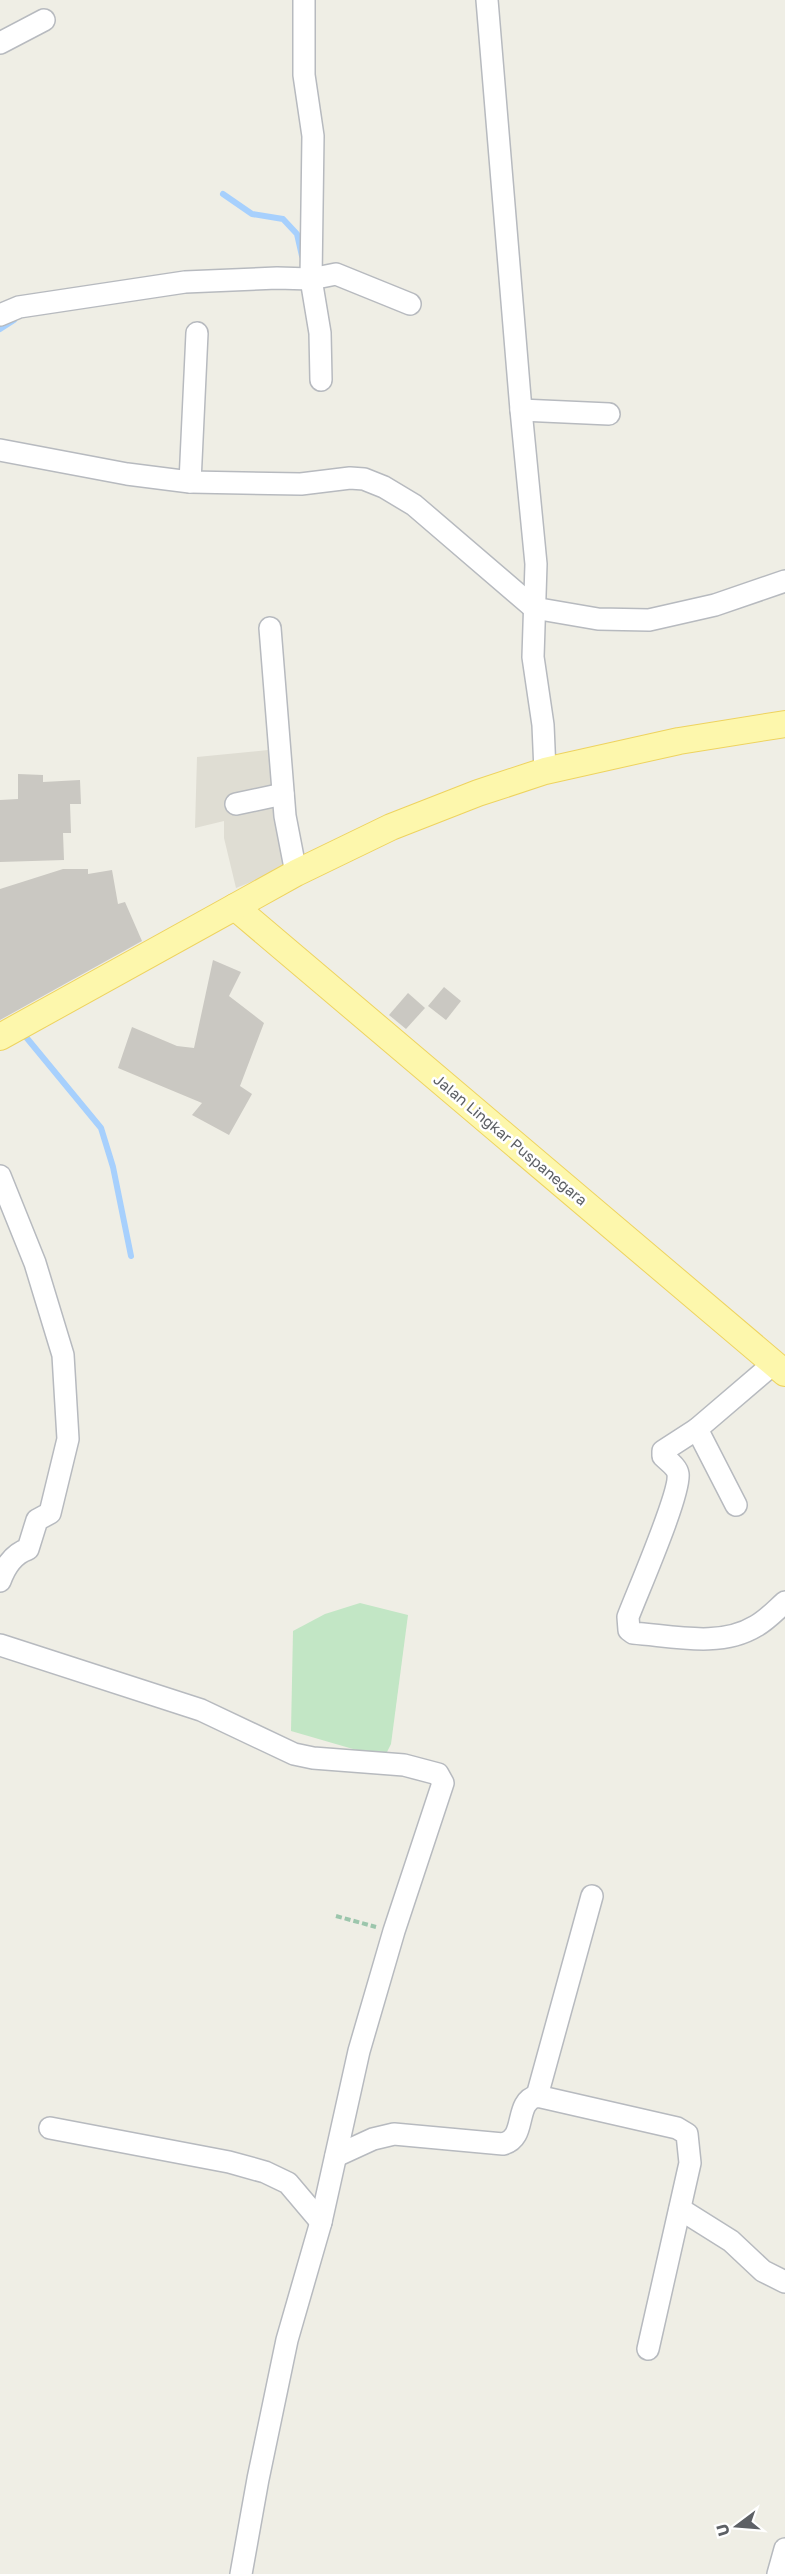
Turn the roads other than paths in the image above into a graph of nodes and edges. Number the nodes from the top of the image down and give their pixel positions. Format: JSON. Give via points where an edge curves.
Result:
{"nodes":[{"id":1,"x":304,"y":0,"type":"edge"},
{"id":2,"x":487,"y":0,"type":"edge"},
{"id":3,"x":45,"y":20,"type":"dead end"},
{"id":4,"x":0,"y":43,"type":"edge"},
{"id":5,"x":311,"y":279,"type":"junction"},
{"id":6,"x":410,"y":304,"type":"dead end"},
{"id":7,"x":0,"y":315,"type":"edge"},
{"id":8,"x":196,"y":333,"type":"dead end"},
{"id":9,"x":321,"y":380,"type":"dead end"},
{"id":10,"x":521,"y":410,"type":"junction"},
{"id":11,"x":609,"y":414,"type":"dead end"},
{"id":12,"x":0,"y":450,"type":"edge"},
{"id":13,"x":190,"y":482,"type":"junction"},
{"id":14,"x":785,"y":581,"type":"edge"},
{"id":15,"x":534,"y":608,"type":"junction"},
{"id":16,"x":270,"y":628,"type":"dead end"},
{"id":17,"x":785,"y":724,"type":"edge"},
{"id":18,"x":545,"y":771,"type":"junction"},
{"id":19,"x":283,"y":794,"type":"junction"},
{"id":20,"x":236,"y":804,"type":"dead end"},
{"id":21,"x":296,"y":873,"type":"junction"},
{"id":22,"x":235,"y":907,"type":"junction"},
{"id":23,"x":0,"y":1037,"type":"edge"},
{"id":24,"x":0,"y":1176,"type":"edge"},
{"id":25,"x":779,"y":1368,"type":"edge"},
{"id":26,"x":697,"y":1429,"type":"junction"},
{"id":27,"x":736,"y":1505,"type":"dead end"},
{"id":28,"x":0,"y":1581,"type":"edge"},
{"id":29,"x":785,"y":1602,"type":"edge"},
{"id":30,"x":0,"y":1646,"type":"edge"},
{"id":31,"x":592,"y":1896,"type":"dead end"},
{"id":32,"x":537,"y":2096,"type":"junction"},
{"id":33,"x":51,"y":2128,"type":"dead end"},
{"id":34,"x":336,"y":2156,"type":"junction"},
{"id":35,"x":680,"y":2209,"type":"junction"},
{"id":36,"x":321,"y":2222,"type":"junction"},
{"id":37,"x":785,"y":2282,"type":"edge"},
{"id":38,"x":648,"y":2349,"type":"dead end"},
{"id":39,"x":785,"y":2550,"type":"edge"},
{"id":40,"x":242,"y":2574,"type":"edge"},
{"id":41,"x":778,"y":2574,"type":"edge"}],
"edges":[{"from":1,"to":5,"type":"street","via":[[304,75],[314,136]]},
{"from":2,"to":10,"type":"street"},
{"from":3,"to":4,"type":"street"},
{"from":5,"to":6,"type":"street","via":[[345,275]]},
{"from":5,"to":7,"type":"street","via":[[185,282],[19,307]]},
{"from":5,"to":9,"type":"street","via":[[320,333]]},
{"from":8,"to":13,"type":"street"},
{"from":10,"to":11,"type":"street"},
{"from":10,"to":15,"type":"street","via":[[536,564]]},
{"from":12,"to":13,"type":"street"},
{"from":13,"to":15,"type":"street","via":[[301,484],[350,478],[375,483],[414,506]]},
{"from":14,"to":15,"type":"street","via":[[715,605],[649,621],[598,619]]},
{"from":15,"to":18,"type":"street","via":[[533,657]]},
{"from":16,"to":19,"type":"street"},
{"from":17,"to":18,"type":"main road","via":[[679,741]]},
{"from":18,"to":21,"type":"main road","via":[[390,827]]},
{"from":19,"to":20,"type":"street"},
{"from":19,"to":21,"type":"street"},
{"from":21,"to":22,"type":"main road"},
{"from":22,"to":23,"type":"main road"},
{"from":22,"to":25,"type":"main road","name":"Jalan Lingkar Puspanegara"},
{"from":24,"to":28,"type":"street","via":[[35,1263],[63,1355],[68,1439],[50,1513],[37,1520],[28,1549],[18,1552]]},
{"from":25,"to":26,"type":"street"},
{"from":26,"to":27,"type":"street"},
{"from":26,"to":29,"type":"street","via":[[663,1451],[678,1479],[628,1617],[629,1630],[709,1639],[733,1636],[757,1626]]},
{"from":30,"to":34,"type":"street","via":[[201,1710],[294,1754],[404,1765],[438,1774],[444,1783],[359,2051]]},
{"from":31,"to":32,"type":"street"},
{"from":32,"to":34,"type":"street","via":[[525,2103],[516,2138],[510,2143],[394,2134]]},
{"from":32,"to":35,"type":"street","via":[[677,2128],[687,2134],[690,2163]]},
{"from":33,"to":36,"type":"street","via":[[265,2172],[288,2184]]},
{"from":34,"to":36,"type":"street"},
{"from":35,"to":37,"type":"street","via":[[731,2241],[763,2271]]},
{"from":35,"to":38,"type":"street"},
{"from":36,"to":40,"type":"street","via":[[287,2340]]},
{"from":39,"to":41,"type":"street"}]}
